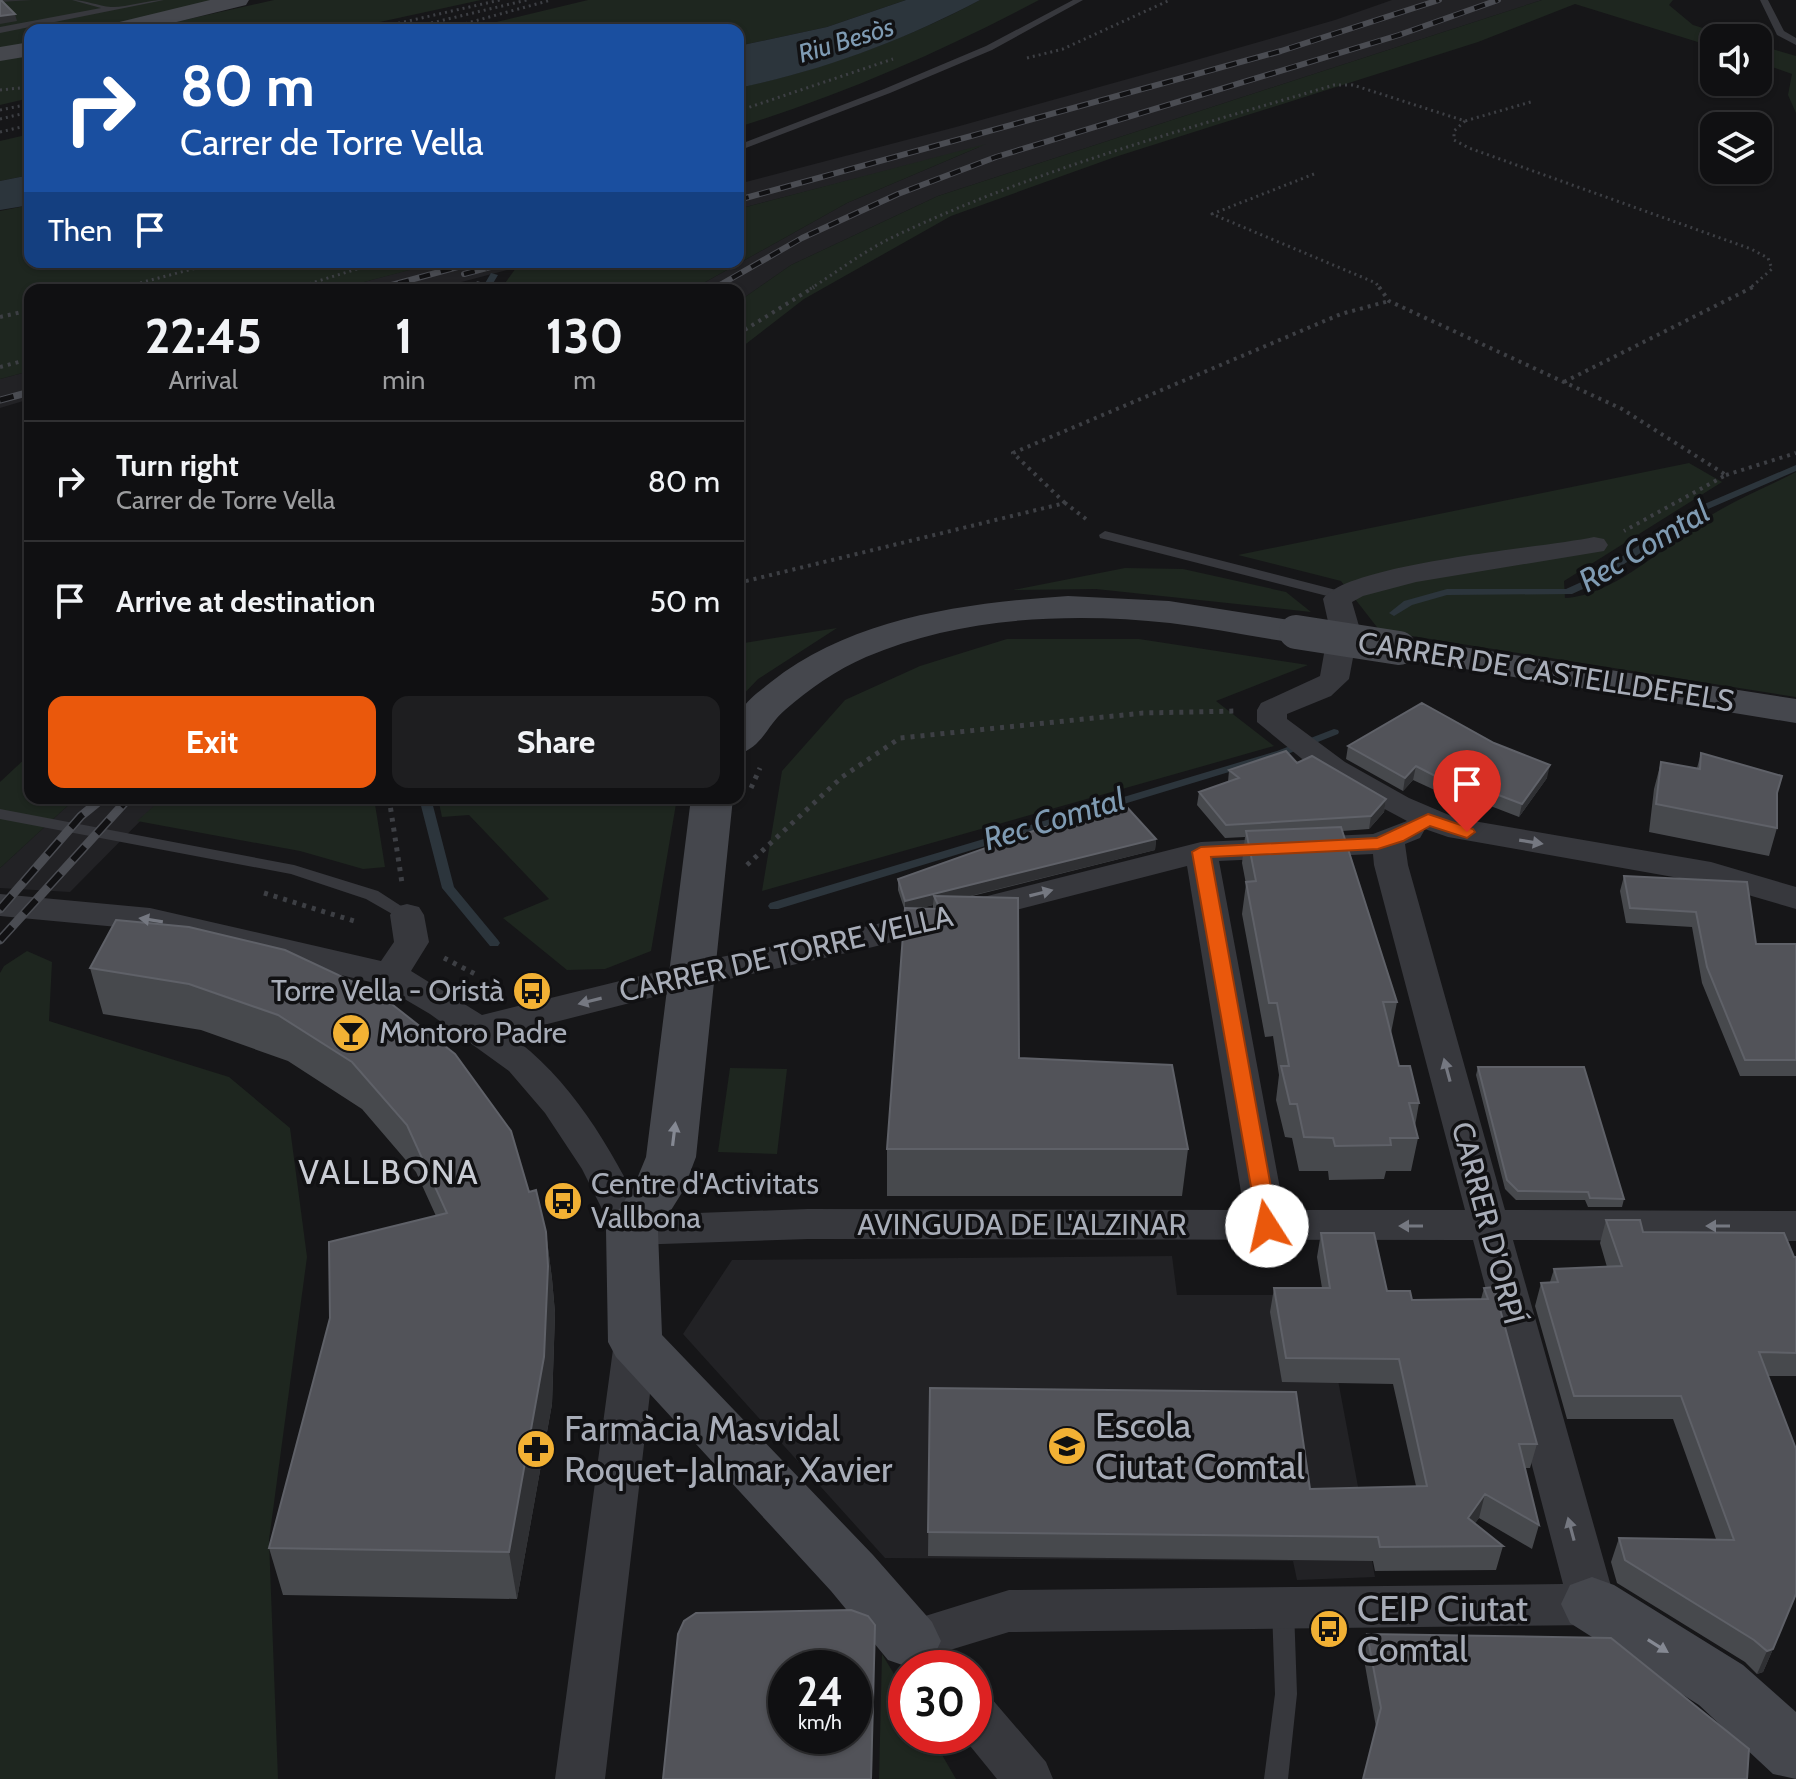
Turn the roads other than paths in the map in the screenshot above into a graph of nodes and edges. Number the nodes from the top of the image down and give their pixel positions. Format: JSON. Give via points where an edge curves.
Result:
{"nodes":[{"id":1,"x":76,"y":0,"type":"edge"},
{"id":2,"x":160,"y":0,"type":"edge"},
{"id":3,"x":238,"y":0,"type":"edge"},
{"id":4,"x":1079,"y":0,"type":"edge"},
{"id":5,"x":1764,"y":0,"type":"edge"},
{"id":6,"x":116,"y":20,"type":"edge"},
{"id":7,"x":70,"y":24,"type":"edge"},
{"id":8,"x":24,"y":28,"type":"edge"},
{"id":9,"x":0,"y":30,"type":"edge"},
{"id":10,"x":1796,"y":42,"type":"edge"},
{"id":11,"x":24,"y":50,"type":"edge"},
{"id":12,"x":0,"y":54,"type":"edge"},
{"id":13,"x":744,"y":146,"type":"edge"},
{"id":14,"x":1105,"y":535,"type":"road end"},
{"id":15,"x":1594,"y":545,"type":"road end"},
{"id":16,"x":1339,"y":595,"type":"junction"},
{"id":17,"x":1796,"y":711,"type":"edge"},
{"id":18,"x":749,"y":755,"type":"edge"},
{"id":19,"x":729,"y":804,"type":"edge"},
{"id":20,"x":0,"y":814,"type":"edge"},
{"id":21,"x":1428,"y":819,"type":"junction"},
{"id":22,"x":1388,"y":841,"type":"junction"},
{"id":23,"x":1201,"y":852,"type":"junction"},
{"id":24,"x":1796,"y":898,"type":"edge"},
{"id":25,"x":0,"y":905,"type":"edge"},
{"id":26,"x":0,"y":923,"type":"edge"},
{"id":27,"x":410,"y":928,"type":"joint"},
{"id":28,"x":390,"y":975,"type":"junction"},
{"id":29,"x":693,"y":975,"type":"junction"},
{"id":30,"x":477,"y":1029,"type":"junction"},
{"id":31,"x":1267,"y":1226,"type":"junction"},
{"id":32,"x":1489,"y":1226,"type":"junction"},
{"id":33,"x":1796,"y":1226,"type":"edge"},
{"id":34,"x":632,"y":1230,"type":"junction"},
{"id":35,"x":635,"y":1342,"type":"junction"},
{"id":36,"x":1592,"y":1604,"type":"junction"},
{"id":37,"x":1283,"y":1607,"type":"junction"},
{"id":38,"x":919,"y":1650,"type":"edge"},
{"id":39,"x":930,"y":1650,"type":"edge"},
{"id":40,"x":992,"y":1736,"type":"edge"},
{"id":41,"x":1796,"y":1753,"type":"edge"},
{"id":42,"x":580,"y":1779,"type":"edge"},
{"id":43,"x":1028,"y":1779,"type":"edge"},
{"id":44,"x":1276,"y":1779,"type":"edge"}],
"edges":[{"from":1,"to":6,"type":"lane"},
{"from":2,"to":6,"type":"lane"},
{"from":3,"to":6,"type":"street"},
{"from":4,"to":13,"type":"lane","via":[[989,48]]},
{"from":5,"to":10,"type":"lane","via":[[1780,33]]},
{"from":6,"to":7,"type":"lane"},
{"from":8,"to":9,"type":"lane"},
{"from":11,"to":12,"type":"street"},
{"from":14,"to":16,"type":"lane"},
{"from":15,"to":16,"type":"street","via":[[1409,575]]},
{"from":16,"to":21,"type":"street","via":[[1344,626],[1334,679],[1319,692],[1272,710],[1272,722],[1361,786]]},
{"from":17,"to":18,"type":"street","name":"CARRER DE CASTELLDEFELS","bridge":true,"via":[[1166,612],[995,612],[869,642],[815,669],[768,703]]},
{"from":19,"to":29,"type":"street"},
{"from":20,"to":27,"type":"lane","via":[[294,870],[372,895]]},
{"from":21,"to":22,"type":"street","name":"CARRER DE TORRE VELLA"},
{"from":21,"to":24,"type":"street","one_way":true,"via":[[1467,832],[1711,873]]},
{"from":22,"to":23,"type":"street","name":"CARRER DE TORRE VELLA"},
{"from":32,"to":22,"type":"street","name":"CARRER D'ORPÍ","one_way":true},
{"from":29,"to":23,"type":"street","name":"CARRER DE TORRE VELLA","one_way":true,"via":[[873,936]]},
{"from":23,"to":31,"type":"street"},
{"from":28,"to":25,"type":"street","one_way":true,"via":[[150,919]]},
{"from":26,"to":28,"type":"street","via":[[165,948],[314,979]]},
{"from":27,"to":28,"type":"street"},
{"from":28,"to":30,"type":"street"},
{"from":29,"to":30,"type":"street","name":"CARRER DE TORRE VELLA","one_way":true},
{"from":34,"to":29,"type":"street","one_way":true,"via":[[671,1157]]},
{"from":30,"to":34,"type":"street","via":[[522,1062],[558,1104],[599,1164]]},
{"from":32,"to":31,"type":"street","name":"AVINGUDA DE L'ALZINAR","one_way":true},
{"from":31,"to":34,"type":"street","name":"AVINGUDA DE L'ALZINAR","via":[[808,1224]]},
{"from":33,"to":32,"type":"street","name":"AVINGUDA DE L'ALZINAR","one_way":true},
{"from":36,"to":32,"type":"street","name":"CARRER D'ORPÍ","one_way":true},
{"from":34,"to":35,"type":"street"},
{"from":35,"to":38,"type":"street"},
{"from":35,"to":42,"type":"street"},
{"from":36,"to":37,"type":"street"},
{"from":36,"to":41,"type":"street","one_way":true,"via":[[1721,1685]]},
{"from":37,"to":39,"type":"street","via":[[1009,1611]]},
{"from":37,"to":44,"type":"lane","via":[[1286,1694]]},
{"from":40,"to":43,"type":"street"}]}
